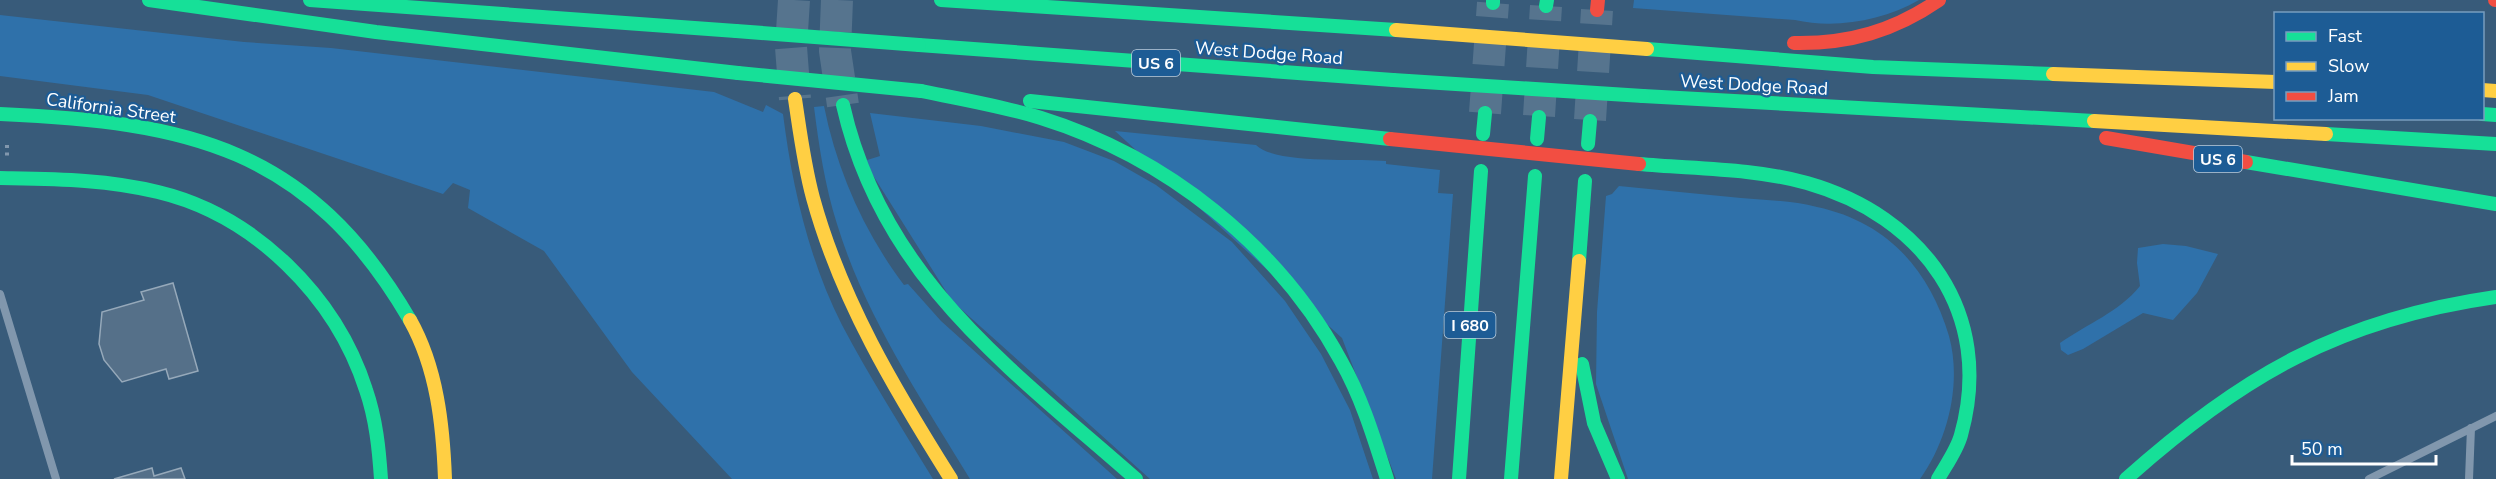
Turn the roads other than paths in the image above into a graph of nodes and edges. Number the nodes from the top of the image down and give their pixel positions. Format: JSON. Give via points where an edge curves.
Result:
{"nodes":[{"id":1,"x":149,"y":0,"type":"edge"},
{"id":2,"x":310,"y":0,"type":"edge"},
{"id":3,"x":941,"y":0,"type":"edge"},
{"id":4,"x":1939,"y":0,"type":"edge"},
{"id":5,"x":1713,"y":55,"type":"junction"},
{"id":6,"x":2135,"y":77,"type":"junction"},
{"id":7,"x":2274,"y":82,"type":"edge"},
{"id":8,"x":921,"y":91,"type":"junction"},
{"id":9,"x":2202,"y":93,"type":"dead end"},
{"id":10,"x":795,"y":99,"type":"tunnel mouth"},
{"id":11,"x":843,"y":105,"type":"tunnel mouth"},
{"id":12,"x":1485,"y":113,"type":"tunnel mouth"},
{"id":13,"x":0,"y":114,"type":"edge"},
{"id":14,"x":1539,"y":117,"type":"tunnel mouth"},
{"id":15,"x":2011,"y":118,"type":"junction"},
{"id":16,"x":1590,"y":121,"type":"tunnel mouth"},
{"id":17,"x":1483,"y":134,"type":"dead end"},
{"id":18,"x":1538,"y":139,"type":"dead end"},
{"id":19,"x":1588,"y":144,"type":"dead end"},
{"id":20,"x":2496,"y":144,"type":"edge"},
{"id":21,"x":1481,"y":171,"type":"dead end"},
{"id":22,"x":1535,"y":176,"type":"dead end"},
{"id":23,"x":0,"y":178,"type":"edge"},
{"id":24,"x":1585,"y":181,"type":"dead end"},
{"id":25,"x":2496,"y":204,"type":"edge"},
{"id":26,"x":1577,"y":280,"type":"junction"},
{"id":27,"x":0,"y":294,"type":"edge"},
{"id":28,"x":2496,"y":297,"type":"edge"},
{"id":29,"x":2496,"y":416,"type":"edge"},
{"id":30,"x":2471,"y":428,"type":"junction"},
{"id":31,"x":2156,"y":450,"type":"junction"},
{"id":32,"x":56,"y":479,"type":"edge"},
{"id":33,"x":381,"y":479,"type":"edge"},
{"id":34,"x":445,"y":479,"type":"edge"},
{"id":35,"x":951,"y":479,"type":"edge"},
{"id":36,"x":1136,"y":479,"type":"edge"},
{"id":37,"x":1387,"y":479,"type":"edge"},
{"id":38,"x":1459,"y":479,"type":"edge"},
{"id":39,"x":1511,"y":479,"type":"edge"},
{"id":40,"x":1561,"y":479,"type":"edge"},
{"id":41,"x":1618,"y":479,"type":"edge"},
{"id":42,"x":1938,"y":479,"type":"edge"},
{"id":43,"x":2126,"y":479,"type":"edge"},
{"id":44,"x":2133,"y":479,"type":"edge"},
{"id":45,"x":2369,"y":479,"type":"edge"},
{"id":46,"x":2469,"y":479,"type":"edge"}],
"edges":[{"from":1,"to":8,"type":"main road","bridge":true,"via":[[376,32]]},
{"from":2,"to":15,"type":"main road","name":"West Dodge Road","number":"US 6","bridge":true,"via":[[1393,81]]},
{"from":3,"to":5,"type":"main road","name":"West Dodge Road","bridge":true},
{"from":4,"to":5,"type":"main road","via":[[1908,21],[1871,37],[1845,42],[1771,44]]},
{"from":5,"to":6,"type":"main road","name":"West Dodge Road","via":[[1873,67]]},
{"from":6,"to":7,"type":"main road"},
{"from":6,"to":9,"type":"main road"},
{"from":8,"to":37,"type":"main road","via":[[1024,113],[1080,132],[1131,155],[1199,198],[1290,282],[1319,320],[1365,408]]},
{"from":8,"to":42,"type":"main road","bridge":true,"via":[[1777,177],[1837,192],[1880,212],[1926,251],[1957,303],[1970,359],[1969,394],[1961,436]]},
{"from":10,"to":35,"type":"main road","via":[[811,190],[840,278],[874,349]]},
{"from":11,"to":36,"type":"main road","via":[[856,155],[873,197],[917,270],[983,341]]},
{"from":12,"to":17,"type":"main road"},
{"from":13,"to":34,"type":"main road","name":"California Street","via":[[108,122],[221,147],[298,189],[324,210],[373,260],[421,345],[445,426]]},
{"from":14,"to":18,"type":"main road"},
{"from":15,"to":20,"type":"main road"},
{"from":15,"to":25,"type":"main road","number":"US 6","via":[[2125,143]]},
{"from":16,"to":19,"type":"main road"},
{"from":21,"to":38,"type":"main road","number":"I 680"},
{"from":22,"to":39,"type":"main road","number":"I 680"},
{"from":23,"to":33,"type":"main road","via":[[134,187],[179,198],[255,236],[293,270],[324,308],[349,349],[367,386],[374,412]]},
{"from":24,"to":26,"type":"main road"},
{"from":26,"to":40,"type":"main road"},
{"from":26,"to":41,"type":"main road","via":[[1587,398],[1606,459]]},
{"from":27,"to":32,"type":"lane"},
{"from":28,"to":31,"type":"main road","via":[[2378,321],[2320,344],[2225,396]]},
{"from":29,"to":30,"type":"lane"},
{"from":30,"to":45,"type":"lane"},
{"from":30,"to":46,"type":"lane"},
{"from":31,"to":43,"type":"main road"},
{"from":31,"to":44,"type":"main road"}]}
